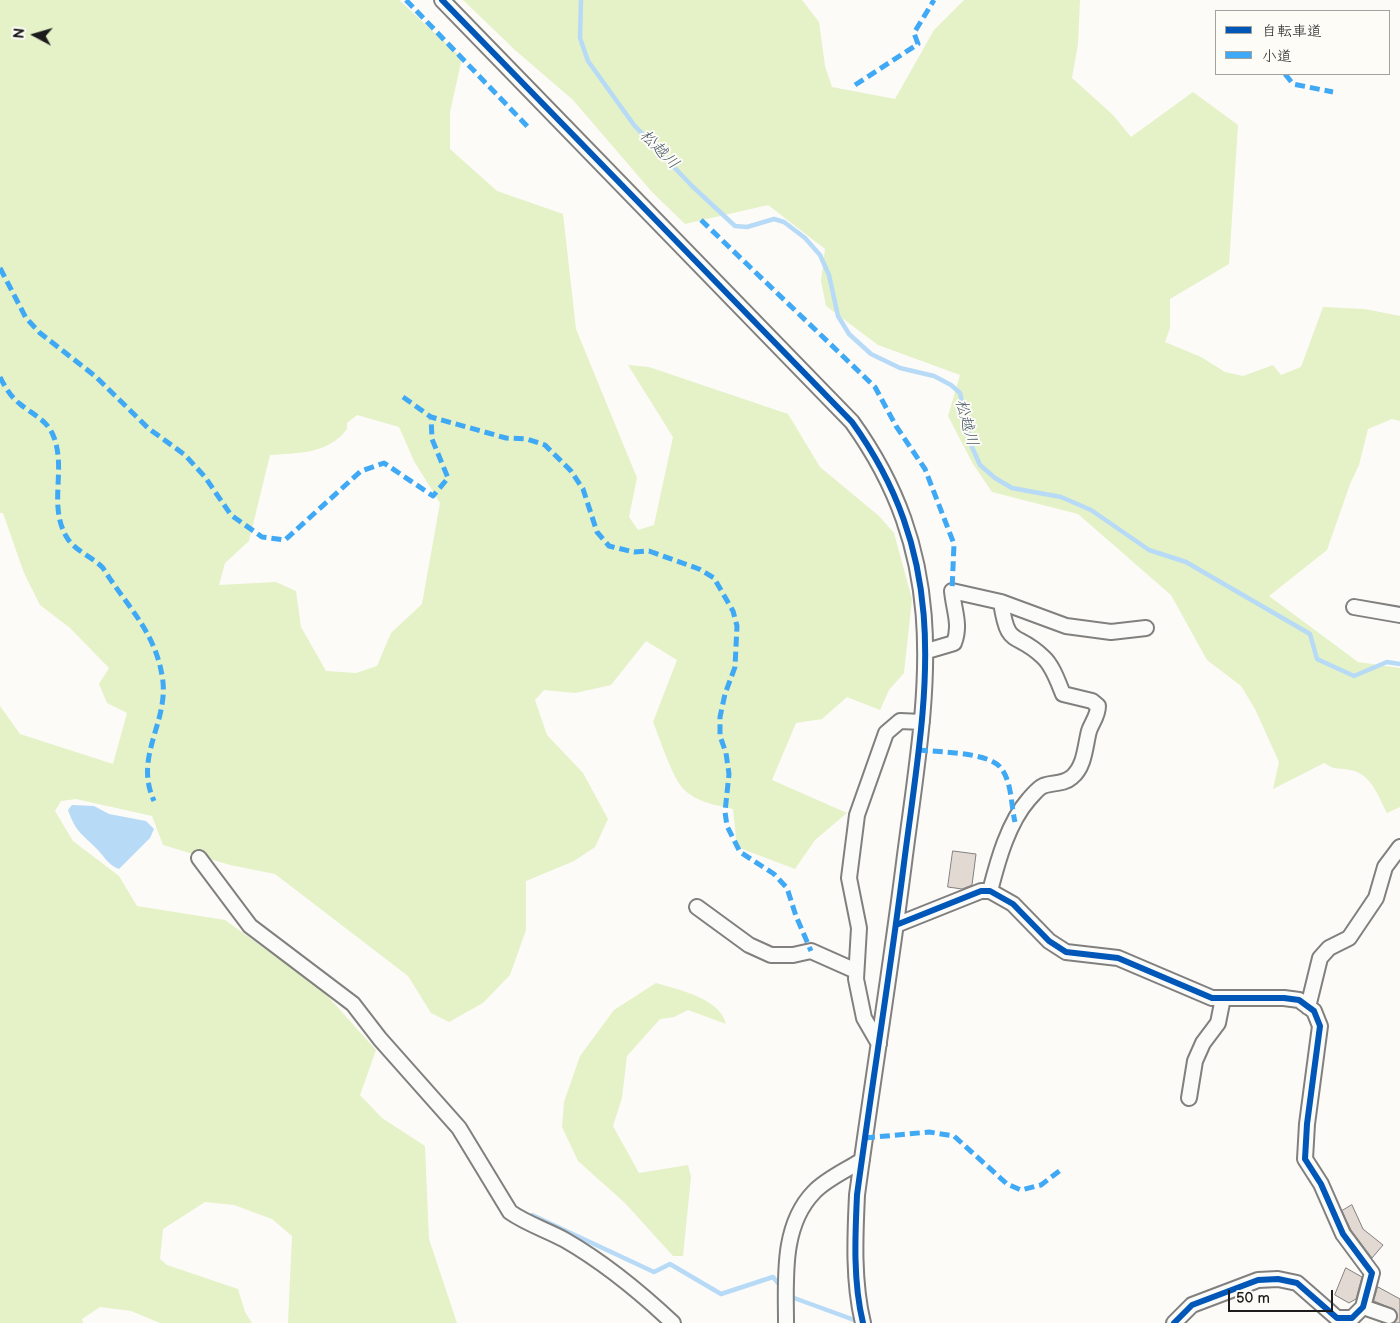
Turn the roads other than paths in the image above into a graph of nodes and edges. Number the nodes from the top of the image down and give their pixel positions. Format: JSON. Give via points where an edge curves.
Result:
{"nodes":[{"id":1,"x":442,"y":0,"type":"edge"},
{"id":2,"x":1001,"y":602,"type":"junction"},
{"id":3,"x":1354,"y":607,"type":"dead end"},
{"id":4,"x":1400,"y":615,"type":"edge"},
{"id":5,"x":1146,"y":628,"type":"dead end"},
{"id":6,"x":927,"y":651,"type":"junction"},
{"id":7,"x":922,"y":722,"type":"junction"},
{"id":8,"x":1400,"y":846,"type":"edge"},
{"id":9,"x":199,"y":858,"type":"dead end"},
{"id":10,"x":990,"y":891,"type":"junction"},
{"id":11,"x":697,"y":907,"type":"dead end"},
{"id":12,"x":896,"y":925,"type":"junction"},
{"id":13,"x":856,"y":971,"type":"junction"},
{"id":14,"x":1223,"y":998,"type":"junction"},
{"id":15,"x":1308,"y":1007,"type":"junction"},
{"id":16,"x":879,"y":1044,"type":"junction"},
{"id":17,"x":1189,"y":1098,"type":"dead end"},
{"id":18,"x":862,"y":1160,"type":"junction"},
{"id":19,"x":1363,"y":1307,"type":"junction"},
{"id":20,"x":1389,"y":1316,"type":"dead end"},
{"id":21,"x":673,"y":1323,"type":"edge"},
{"id":22,"x":786,"y":1323,"type":"edge"},
{"id":23,"x":863,"y":1323,"type":"edge"},
{"id":24,"x":1174,"y":1323,"type":"edge"}],
"edges":[{"from":1,"to":6,"type":"street","via":[[852,422],[873,452],[911,537],[919,572]]},
{"from":2,"to":5,"type":"street","via":[[1066,626],[1111,632]]},
{"from":2,"to":6,"type":"street","via":[[952,591],[959,629],[954,643]]},
{"from":2,"to":10,"type":"street","via":[[1010,636],[1045,658],[1063,694],[1092,701],[1098,706],[1098,712],[1081,764],[1072,777],[1042,786],[1015,822],[998,860]]},
{"from":3,"to":4,"type":"street"},
{"from":6,"to":7,"type":"street"},
{"from":7,"to":12,"type":"street"},
{"from":7,"to":13,"type":"street","via":[[900,720],[886,733],[857,815],[849,878],[859,928]]},
{"from":8,"to":15,"type":"street","via":[[1384,867],[1376,898],[1349,938],[1329,948],[1320,958]]},
{"from":9,"to":21,"type":"street","via":[[250,926],[353,1004],[459,1128],[510,1212],[588,1255],[636,1289]]},
{"from":10,"to":12,"type":"street","via":[[981,891]]},
{"from":10,"to":14,"type":"street","via":[[1013,904],[1049,941],[1066,952],[1118,958],[1212,998]]},
{"from":11,"to":13,"type":"street","via":[[749,945],[771,955],[811,951]]},
{"from":12,"to":16,"type":"street"},
{"from":13,"to":16,"type":"street","via":[[864,1018]]},
{"from":14,"to":15,"type":"street","via":[[1284,998],[1299,1000]]},
{"from":14,"to":17,"type":"street","via":[[1218,1023],[1195,1061]]},
{"from":15,"to":19,"type":"street","via":[[1314,1011],[1320,1026],[1305,1159],[1321,1184],[1343,1234],[1372,1273]]},
{"from":16,"to":18,"type":"street"},
{"from":18,"to":22,"type":"street","via":[[815,1191],[796,1216],[787,1258]]},
{"from":18,"to":23,"type":"street","via":[[855,1232],[856,1278]]},
{"from":19,"to":20,"type":"street"},
{"from":19,"to":24,"type":"street","via":[[1352,1318],[1337,1318],[1296,1283],[1258,1280],[1192,1305]]}]}
